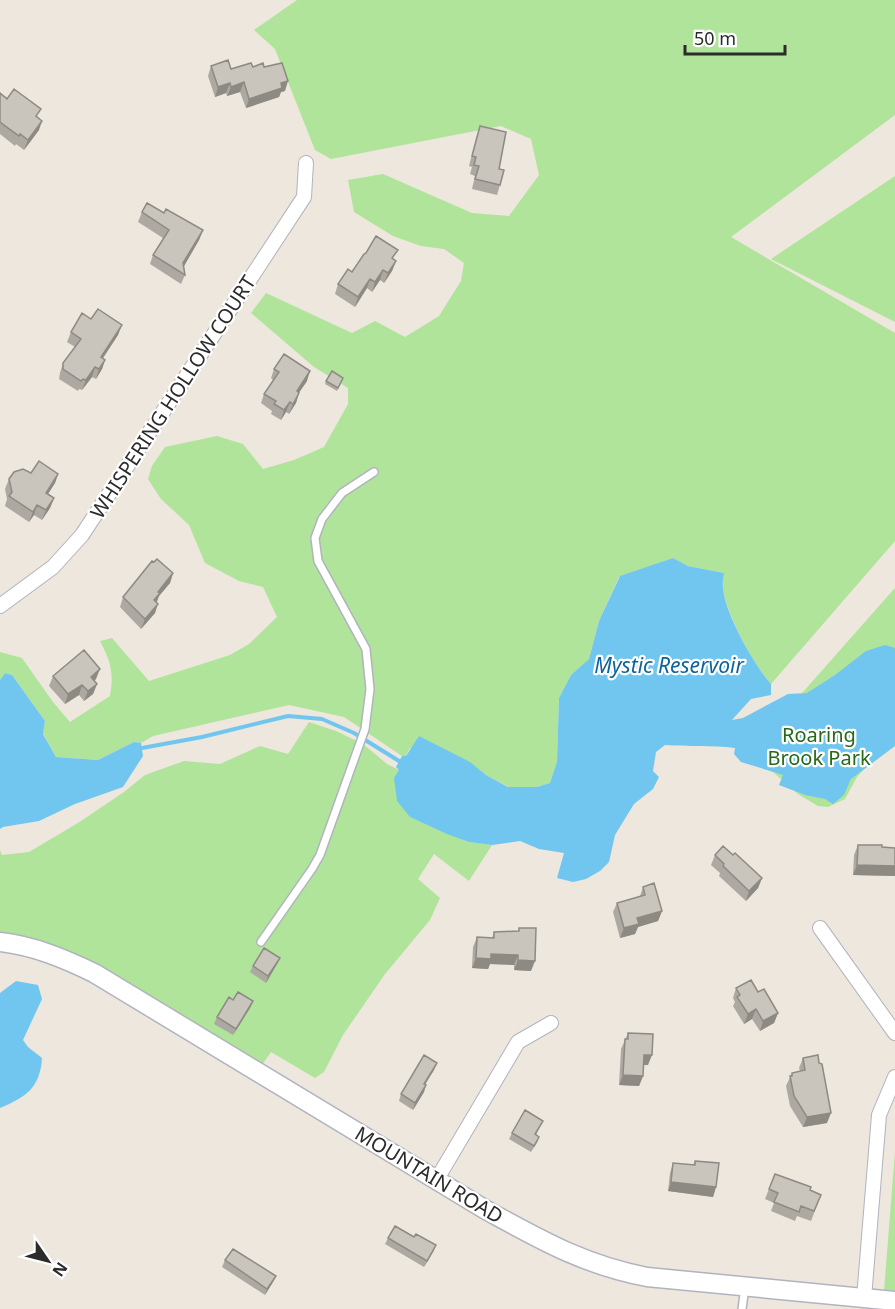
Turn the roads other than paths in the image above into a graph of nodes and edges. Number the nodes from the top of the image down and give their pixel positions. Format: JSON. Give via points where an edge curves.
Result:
{"nodes":[{"id":1,"x":306,"y":163,"type":"dead end"},
{"id":2,"x":374,"y":472,"type":"dead end"},
{"id":3,"x":0,"y":606,"type":"edge"},
{"id":4,"x":820,"y":928,"type":"dead end"},
{"id":5,"x":0,"y":942,"type":"edge"},
{"id":6,"x":261,"y":942,"type":"dead end"},
{"id":7,"x":551,"y":1023,"type":"dead end"},
{"id":8,"x":895,"y":1033,"type":"edge"},
{"id":9,"x":895,"y":1077,"type":"edge"},
{"id":10,"x":437,"y":1179,"type":"junction"},
{"id":11,"x":745,"y":1287,"type":"junction"},
{"id":12,"x":864,"y":1298,"type":"junction"},
{"id":13,"x":895,"y":1301,"type":"edge"},
{"id":14,"x":742,"y":1309,"type":"edge"}],
"edges":[{"from":1,"to":3,"type":"street","name":"WHISPERING HOLLOW COURT","via":[[304,197],[82,535],[52,567]]},
{"from":2,"to":6,"type":"lane","via":[[342,493],[322,519],[315,538],[318,561],[366,649],[370,689],[365,729],[320,855]]},
{"from":4,"to":8,"type":"street"},
{"from":5,"to":10,"type":"main road","name":"MOUNTAIN ROAD","via":[[37,949],[94,973]]},
{"from":7,"to":10,"type":"street","via":[[518,1042]]},
{"from":9,"to":12,"type":"street","via":[[879,1115]]},
{"from":10,"to":11,"type":"main road","name":"MOUNTAIN ROAD","via":[[548,1244],[589,1262],[647,1277]]},
{"from":11,"to":12,"type":"main road","name":"MOUNTAIN ROAD"},
{"from":11,"to":14,"type":"lane"},
{"from":12,"to":13,"type":"main road","name":"MOUNTAIN ROAD"}]}
